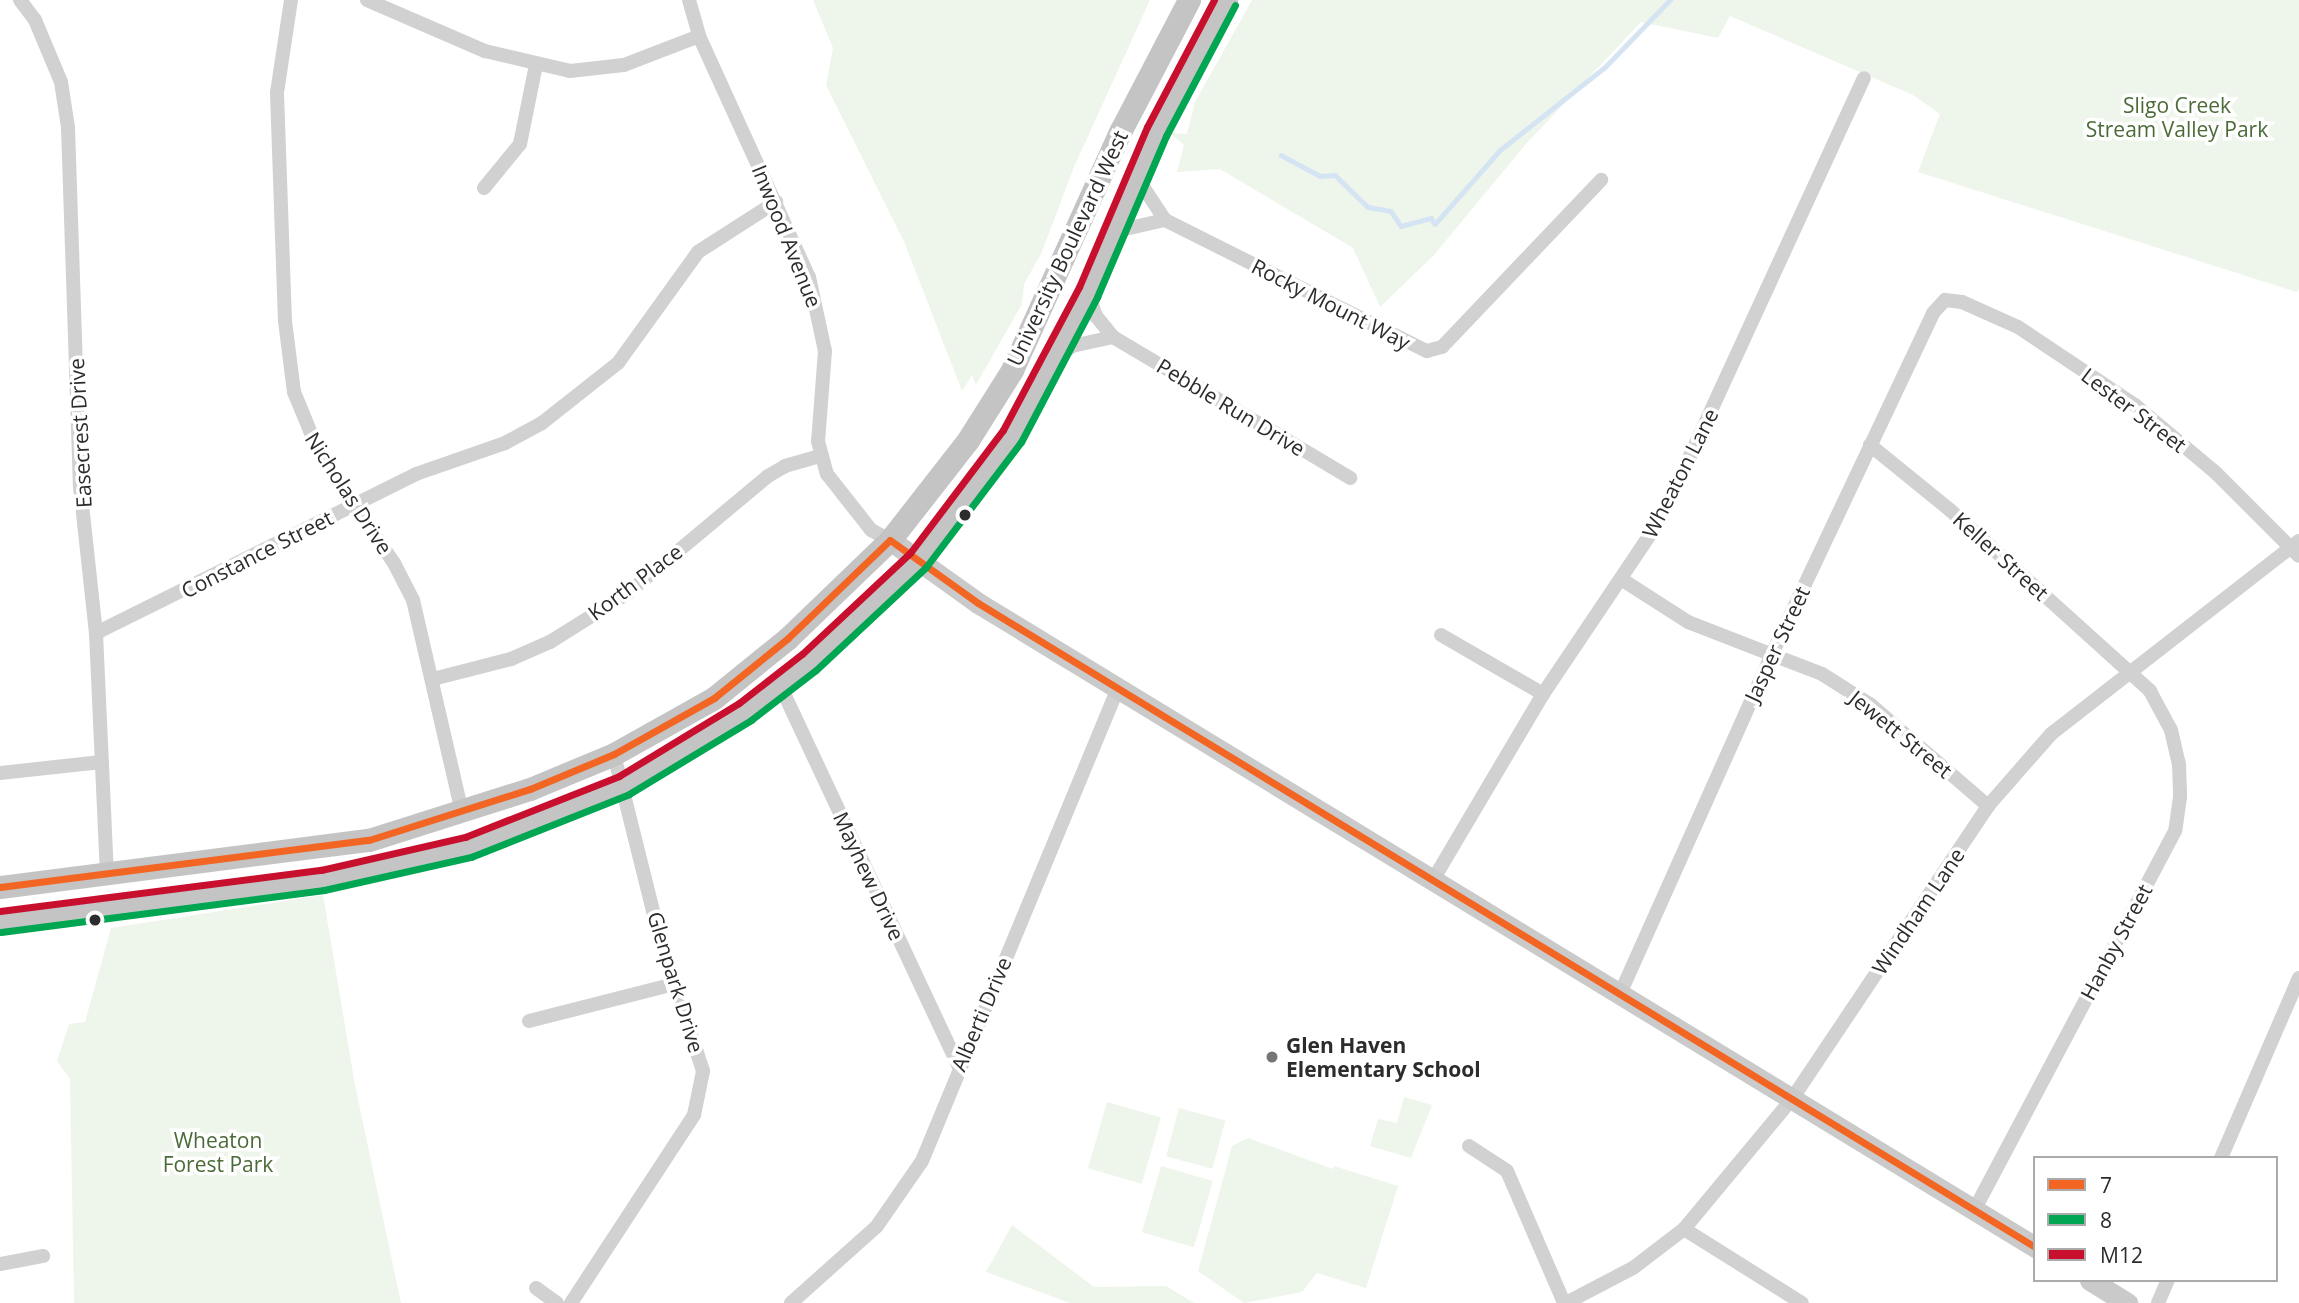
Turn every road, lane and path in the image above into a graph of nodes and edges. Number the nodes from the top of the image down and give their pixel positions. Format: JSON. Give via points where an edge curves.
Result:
{"nodes":[{"id":1,"x":20,"y":0,"type":"edge"},
{"id":2,"x":291,"y":0,"type":"edge"},
{"id":3,"x":367,"y":0,"type":"edge"},
{"id":4,"x":689,"y":0,"type":"edge"},
{"id":5,"x":1189,"y":0,"type":"edge"},
{"id":6,"x":1226,"y":0,"type":"edge"},
{"id":7,"x":699,"y":36,"type":"junction"},
{"id":8,"x":536,"y":65,"type":"junction"},
{"id":9,"x":1864,"y":78,"type":"dead end"},
{"id":10,"x":1136,"y":176,"type":"junction"},
{"id":11,"x":1601,"y":180,"type":"dead end"},
{"id":12,"x":484,"y":187,"type":"dead end"},
{"id":13,"x":776,"y":202,"type":"junction"},
{"id":14,"x":1165,"y":220,"type":"junction"},
{"id":15,"x":1111,"y":232,"type":"junction"},
{"id":16,"x":1088,"y":292,"type":"junction"},
{"id":17,"x":1945,"y":300,"type":"joint"},
{"id":18,"x":1112,"y":337,"type":"junction"},
{"id":19,"x":1054,"y":359,"type":"junction"},
{"id":20,"x":1870,"y":445,"type":"junction"},
{"id":21,"x":821,"y":456,"type":"junction"},
{"id":22,"x":1350,"y":478,"type":"dead end"},
{"id":23,"x":355,"y":504,"type":"junction"},
{"id":24,"x":890,"y":540,"type":"junction"},
{"id":25,"x":2296,"y":548,"type":"edge"},
{"id":26,"x":918,"y":560,"type":"junction"},
{"id":27,"x":1621,"y":579,"type":"junction"},
{"id":28,"x":96,"y":633,"type":"junction"},
{"id":29,"x":1441,"y":635,"type":"dead end"},
{"id":30,"x":1772,"y":654,"type":"junction"},
{"id":31,"x":2128,"y":671,"type":"junction"},
{"id":32,"x":433,"y":680,"type":"junction"},
{"id":33,"x":780,"y":685,"type":"junction"},
{"id":34,"x":1118,"y":688,"type":"junction"},
{"id":35,"x":1543,"y":694,"type":"junction"},
{"id":36,"x":614,"y":754,"type":"junction"},
{"id":37,"x":102,"y":762,"type":"junction"},
{"id":38,"x":0,"y":773,"type":"edge"},
{"id":39,"x":624,"y":785,"type":"junction"},
{"id":40,"x":1988,"y":806,"type":"junction"},
{"id":41,"x":462,"y":812,"type":"junction"},
{"id":42,"x":107,"y":875,"type":"junction"},
{"id":43,"x":1433,"y":880,"type":"junction"},
{"id":44,"x":0,"y":887,"type":"edge"},
{"id":45,"x":0,"y":922,"type":"edge"},
{"id":46,"x":2299,"y":978,"type":"edge"},
{"id":47,"x":674,"y":984,"type":"junction"},
{"id":48,"x":1620,"y":994,"type":"junction"},
{"id":49,"x":529,"y":1021,"type":"dead end"},
{"id":50,"x":959,"y":1067,"type":"junction"},
{"id":51,"x":1792,"y":1099,"type":"junction"},
{"id":52,"x":1469,"y":1146,"type":"dead end"},
{"id":53,"x":2222,"y":1156,"type":"edge"},
{"id":54,"x":1974,"y":1210,"type":"junction"},
{"id":55,"x":1684,"y":1229,"type":"junction"},
{"id":56,"x":2033,"y":1246,"type":"edge"},
{"id":57,"x":43,"y":1256,"type":"dead end"},
{"id":58,"x":0,"y":1264,"type":"edge"},
{"id":59,"x":2093,"y":1282,"type":"edge"},
{"id":60,"x":2167,"y":1282,"type":"edge"},
{"id":61,"x":536,"y":1288,"type":"dead end"},
{"id":62,"x":557,"y":1303,"type":"edge"},
{"id":63,"x":571,"y":1303,"type":"edge"},
{"id":64,"x":791,"y":1303,"type":"edge"},
{"id":65,"x":1565,"y":1303,"type":"edge"},
{"id":66,"x":1802,"y":1303,"type":"edge"},
{"id":67,"x":2127,"y":1303,"type":"edge"},
{"id":68,"x":2158,"y":1303,"type":"edge"}],
"edges":[{"from":1,"to":28,"type":"street","name":"Easecrest Drive","via":[[35,20],[61,82],[68,127],[80,486]]},
{"from":2,"to":23,"type":"street","name":"Nicholas Drive","via":[[277,93],[285,321],[294,391],[320,455]]},
{"from":3,"to":8,"type":"street","via":[[485,51]]},
{"from":4,"to":7,"type":"street","name":"Inwood Avenue"},
{"from":5,"to":24,"type":"main road","name":"University Boulevard West","via":[[1121,130],[1012,370],[968,440]]},
{"from":6,"to":10,"type":"main road","name":"University Boulevard West"},
{"from":7,"to":8,"type":"street","via":[[624,65],[570,71]]},
{"from":7,"to":13,"type":"street","name":"Inwood Avenue"},
{"from":8,"to":12,"type":"street","via":[[520,144]]},
{"from":9,"to":27,"type":"street","name":"Wheaton Lane","via":[[1662,517]]},
{"from":10,"to":14,"type":"street"},
{"from":10,"to":15,"type":"main road","name":"University Boulevard West"},
{"from":11,"to":14,"type":"street","name":"Rocky Mount Way","via":[[1450,339],[1427,351]]},
{"from":13,"to":21,"type":"street","name":"Inwood Avenue","via":[[809,276],[822,323]]},
{"from":13,"to":23,"type":"street","name":"Constance Street","via":[[698,252],[618,363],[585,393],[505,443],[416,474]]},
{"from":14,"to":15,"type":"street"},
{"from":15,"to":16,"type":"main road","name":"University Boulevard West"},
{"from":16,"to":18,"type":"street","name":"Pebble Run Drive","via":[[1096,316]]},
{"from":16,"to":19,"type":"main road","name":"University Boulevard West"},
{"from":17,"to":20,"type":"street","name":"Jasper Street","via":[[1933,313]]},
{"from":17,"to":25,"type":"street","name":"Lester Street","via":[[1962,302],[2018,327],[2135,405]]},
{"from":18,"to":19,"type":"street","via":[[1072,346]]},
{"from":18,"to":22,"type":"street","name":"Pebble Run Drive"},
{"from":19,"to":26,"type":"main road","name":"University Boulevard West","via":[[1005,445]]},
{"from":20,"to":30,"type":"street","name":"Jasper Street"},
{"from":20,"to":31,"type":"street","name":"Keller Street","via":[[1950,510]]},
{"from":21,"to":24,"type":"street","name":"Inwood Avenue","via":[[827,474],[851,509],[872,531]]},
{"from":21,"to":32,"type":"street","name":"Korth Place","via":[[768,476],[628,593],[550,642],[512,659]]},
{"from":23,"to":28,"type":"street","name":"Constance Street"},
{"from":23,"to":32,"type":"street","name":"Nicholas Drive","via":[[413,600]]},
{"from":24,"to":26,"type":"street","name":"Inwood Avenue"},
{"from":24,"to":36,"type":"main road","name":"University Boulevard West","via":[[788,638],[714,698]]},
{"from":25,"to":31,"type":"street","name":"Windham Lane"},
{"from":26,"to":33,"type":"main road","name":"University Boulevard West"},
{"from":26,"to":34,"type":"street","name":"Inwood Avenue","via":[[978,603]]},
{"from":27,"to":30,"type":"street","name":"Jewett Street","via":[[1688,622]]},
{"from":27,"to":35,"type":"street","name":"Wheaton Lane"},
{"from":28,"to":37,"type":"street","name":"Easecrest Drive"},
{"from":29,"to":35,"type":"street"},
{"from":30,"to":40,"type":"street","name":"Jewett Street","via":[[1822,674],[1871,705]]},
{"from":30,"to":48,"type":"street","name":"Jasper Street"},
{"from":31,"to":40,"type":"street","name":"Windham Lane","via":[[2051,734]]},
{"from":31,"to":54,"type":"street","name":"Hanby Street","via":[[2150,691],[2171,730],[2180,797],[2175,831]]},
{"from":32,"to":41,"type":"street","name":"Nicholas Drive"},
{"from":33,"to":39,"type":"main road","name":"University Boulevard West","via":[[680,754]]},
{"from":33,"to":50,"type":"street","name":"Mayhew Drive"},
{"from":34,"to":43,"type":"street","name":"Inwood Avenue"},
{"from":34,"to":50,"type":"street","name":"Alberti Drive"},
{"from":35,"to":43,"type":"street","name":"Wheaton Lane"},
{"from":36,"to":39,"type":"street","name":"Glenpark Drive"},
{"from":36,"to":41,"type":"main road","name":"University Boulevard West"},
{"from":37,"to":38,"type":"street"},
{"from":37,"to":42,"type":"street","name":"Easecrest Drive"},
{"from":39,"to":45,"type":"main road","name":"University Boulevard West","via":[[488,841],[401,864],[323,880]]},
{"from":39,"to":47,"type":"street","name":"Glenpark Drive"},
{"from":40,"to":51,"type":"street","name":"Windham Lane"},
{"from":41,"to":42,"type":"main road","name":"University Boulevard West","via":[[369,840]]},
{"from":42,"to":44,"type":"main road","name":"University Boulevard West"},
{"from":43,"to":48,"type":"street","name":"Inwood Avenue"},
{"from":46,"to":53,"type":"street"},
{"from":47,"to":49,"type":"street"},
{"from":47,"to":63,"type":"street","name":"Glenpark Drive","via":[[700,1054],[700,1095],[694,1115]]},
{"from":48,"to":51,"type":"street","name":"Inwood Avenue"},
{"from":50,"to":64,"type":"street","name":"Alberti Drive","via":[[922,1161],[901,1197],[877,1226]]},
{"from":51,"to":54,"type":"street","name":"Inwood Avenue"},
{"from":51,"to":55,"type":"street","name":"Windham Lane"},
{"from":52,"to":65,"type":"street","via":[[1507,1171]]},
{"from":54,"to":56,"type":"street","name":"Inwood Avenue"},
{"from":55,"to":65,"type":"street","name":"Windham Lane","via":[[1633,1268]]},
{"from":55,"to":66,"type":"street"},
{"from":57,"to":58,"type":"street"},
{"from":59,"to":67,"type":"street"},
{"from":60,"to":68,"type":"street"},
{"from":61,"to":62,"type":"street"}]}
